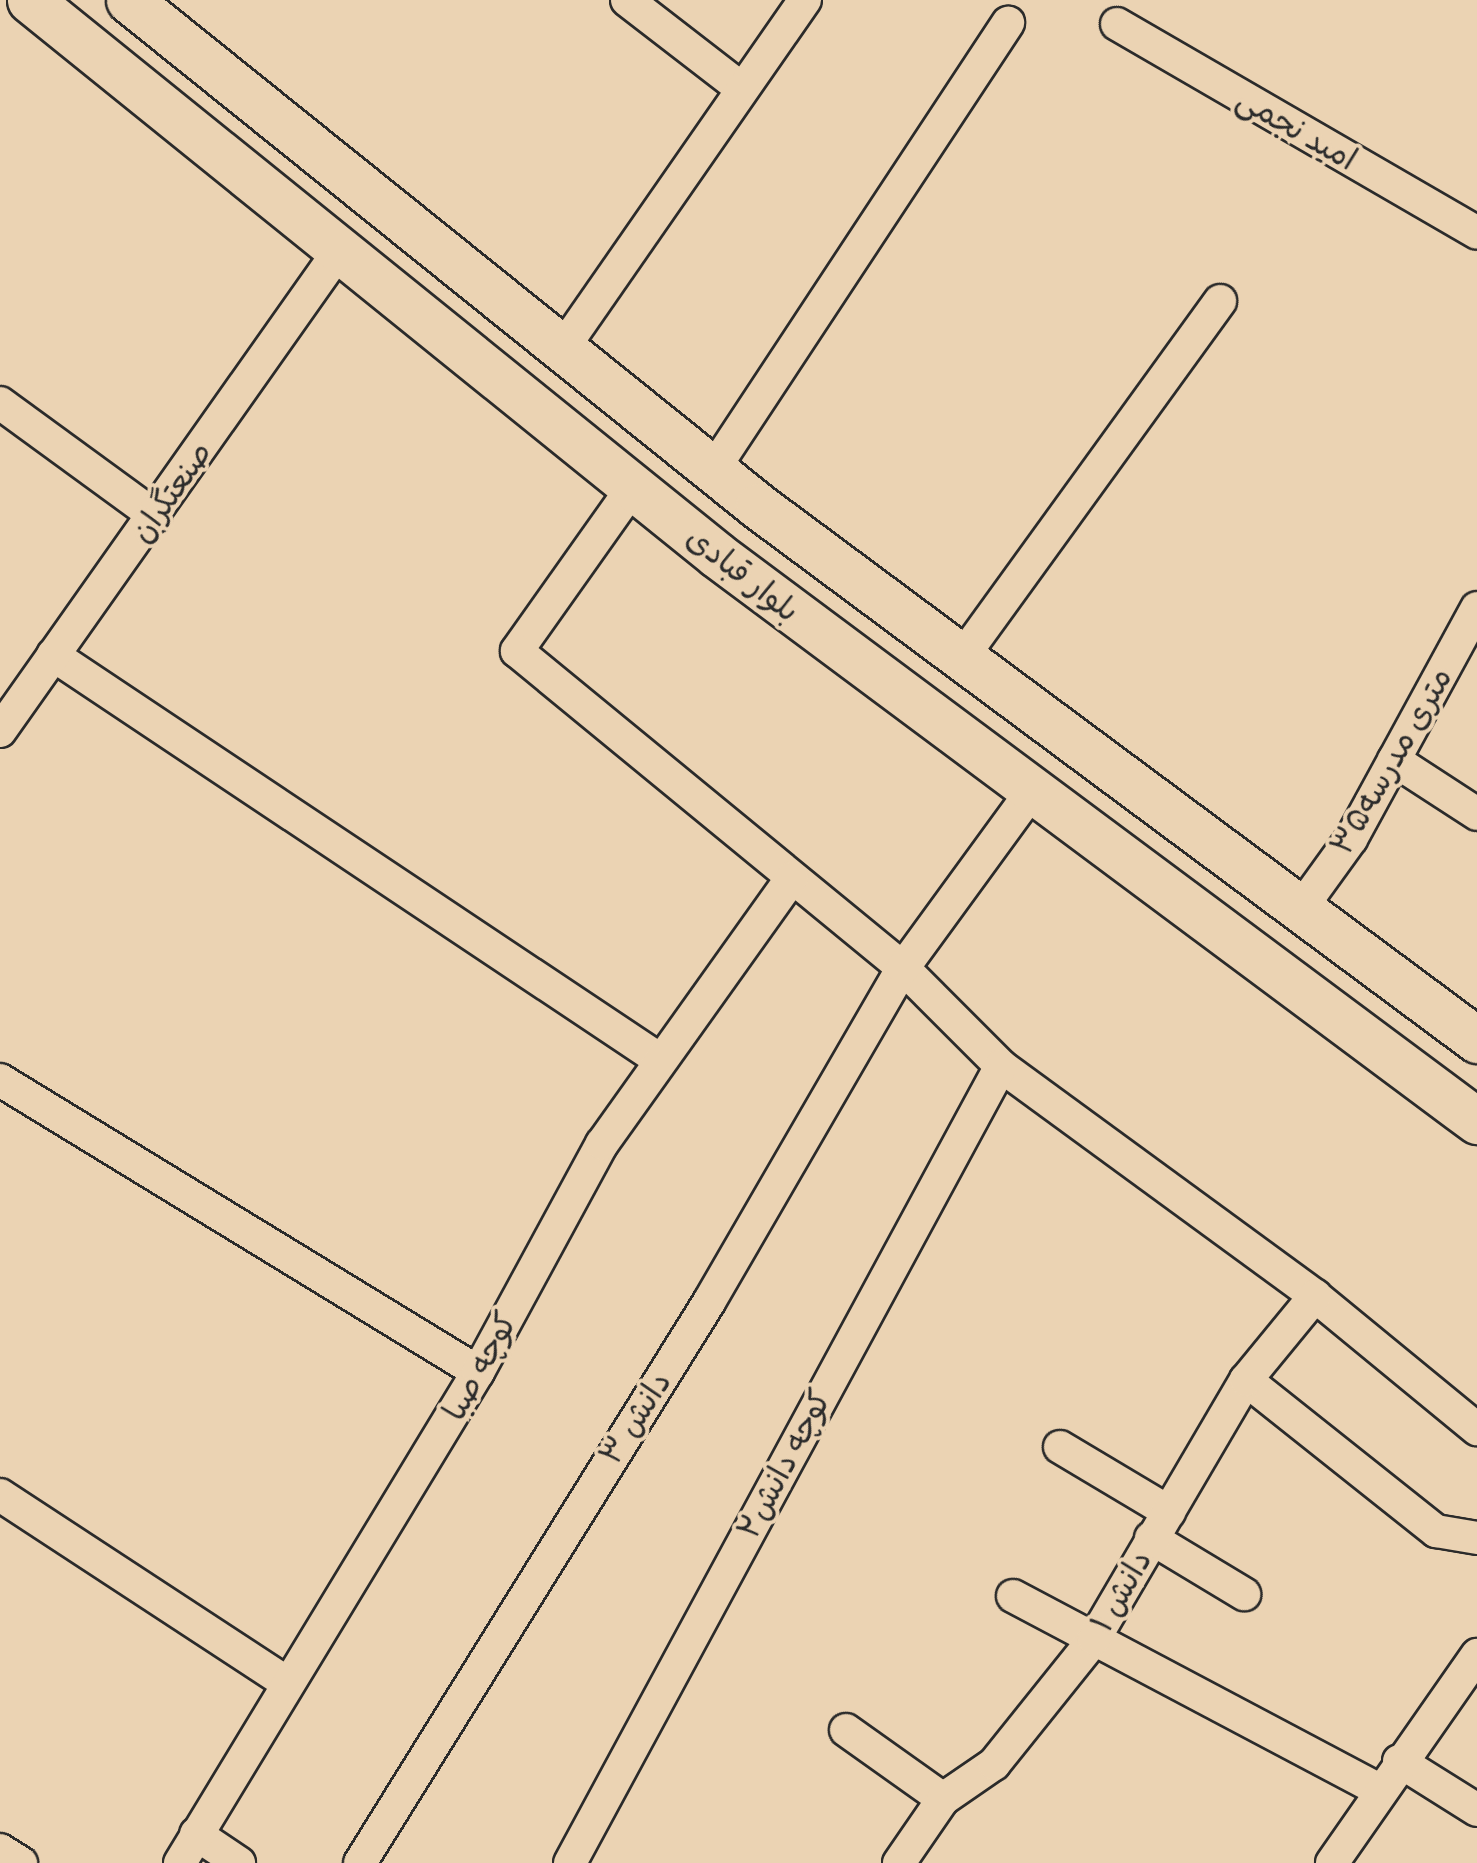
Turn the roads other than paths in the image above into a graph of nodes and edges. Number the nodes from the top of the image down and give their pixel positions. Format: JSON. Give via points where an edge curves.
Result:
{"nodes":[{"id":1,"x":30,"y":0,"type":"edge"},
{"id":2,"x":129,"y":0,"type":"edge"},
{"id":3,"x":627,"y":0,"type":"edge"},
{"id":4,"x":804,"y":0,"type":"edge"},
{"id":5,"x":1008,"y":23,"type":"dead end"},
{"id":6,"x":1117,"y":24,"type":"dead end"},
{"id":7,"x":742,"y":88,"type":"junction"},
{"id":8,"x":1477,"y":233,"type":"edge"},
{"id":9,"x":339,"y":250,"type":"junction"},
{"id":10,"x":1220,"y":301,"type":"dead end"},
{"id":11,"x":562,"y":348,"type":"junction"},
{"id":12,"x":0,"y":402,"type":"edge"},
{"id":13,"x":713,"y":470,"type":"junction"},
{"id":14,"x":634,"y":487,"type":"junction"},
{"id":15,"x":758,"y":506,"type":"junction"},
{"id":16,"x":154,"y":516,"type":"junction"},
{"id":17,"x":717,"y":555,"type":"junction"},
{"id":18,"x":1477,"y":608,"type":"edge"},
{"id":19,"x":53,"y":655,"type":"junction"},
{"id":20,"x":961,"y":659,"type":"junction"},
{"id":21,"x":0,"y":731,"type":"edge"},
{"id":22,"x":1394,"y":760,"type":"junction"},
{"id":23,"x":1033,"y":790,"type":"junction"},
{"id":24,"x":1477,"y":814,"type":"edge"},
{"id":25,"x":792,"y":878,"type":"junction"},
{"id":26,"x":1299,"y":911,"type":"junction"},
{"id":27,"x":903,"y":968,"type":"junction"},
{"id":28,"x":1477,"y":1040,"type":"edge"},
{"id":29,"x":660,"y":1060,"type":"junction"},
{"id":30,"x":1001,"y":1066,"type":"junction"},
{"id":31,"x":0,"y":1080,"type":"edge"},
{"id":32,"x":1477,"y":1121,"type":"edge"},
{"id":33,"x":1314,"y":1296,"type":"junction"},
{"id":34,"x":478,"y":1372,"type":"junction"},
{"id":35,"x":1246,"y":1380,"type":"junction"},
{"id":36,"x":1477,"y":1430,"type":"edge"},
{"id":37,"x":1060,"y":1447,"type":"dead end"},
{"id":38,"x":0,"y":1496,"type":"edge"},
{"id":39,"x":1160,"y":1525,"type":"junction"},
{"id":40,"x":1477,"y":1538,"type":"edge"},
{"id":41,"x":1244,"y":1594,"type":"dead end"},
{"id":42,"x":1013,"y":1596,"type":"dead end"},
{"id":43,"x":1094,"y":1639,"type":"junction"},
{"id":44,"x":1477,"y":1655,"type":"edge"},
{"id":45,"x":286,"y":1682,"type":"junction"},
{"id":46,"x":846,"y":1730,"type":"dead end"},
{"id":47,"x":1399,"y":1761,"type":"junction"},
{"id":48,"x":1381,"y":1791,"type":"junction"},
{"id":49,"x":943,"y":1798,"type":"junction"},
{"id":50,"x":1477,"y":1810,"type":"edge"},
{"id":51,"x":196,"y":1834,"type":"junction"},
{"id":52,"x":0,"y":1850,"type":"edge"},
{"id":53,"x":22,"y":1863,"type":"edge"},
{"id":54,"x":180,"y":1863,"type":"edge"},
{"id":55,"x":240,"y":1863,"type":"edge"},
{"id":56,"x":360,"y":1863,"type":"edge"},
{"id":57,"x":570,"y":1863,"type":"edge"},
{"id":58,"x":900,"y":1863,"type":"edge"},
{"id":59,"x":1332,"y":1863,"type":"edge"}],
"edges":[{"from":1,"to":9,"type":"street","name":"بلوار قبادی"},
{"from":2,"to":11,"type":"street","name":"بلوار قبادی"},
{"from":3,"to":7,"type":"street"},
{"from":4,"to":7,"type":"street"},
{"from":5,"to":13,"type":"street"},
{"from":6,"to":8,"type":"street","name":"امید نجمی"},
{"from":7,"to":11,"type":"street"},
{"from":9,"to":14,"type":"street","name":"بلوار قبادی"},
{"from":9,"to":16,"type":"street","name":"صنعتگران"},
{"from":10,"to":20,"type":"street"},
{"from":11,"to":13,"type":"street","name":"بلوار قبادی"},
{"from":12,"to":16,"type":"street"},
{"from":13,"to":15,"type":"street","name":"بلوار قبادی"},
{"from":14,"to":17,"type":"street","name":"بلوار قبادی"},
{"from":14,"to":25,"type":"street","via":[[517,651]]},
{"from":15,"to":17,"type":"street"},
{"from":15,"to":20,"type":"street","name":"بلوار قبادی"},
{"from":16,"to":19,"type":"street","name":"صنعتگران"},
{"from":17,"to":23,"type":"street","name":"بلوار قبادی"},
{"from":18,"to":22,"type":"street","name":"۳۵متری مدرسه"},
{"from":19,"to":21,"type":"street","name":"صنعتگران"},
{"from":19,"to":29,"type":"street"},
{"from":20,"to":26,"type":"street","name":"بلوار قبادی"},
{"from":22,"to":24,"type":"street"},
{"from":22,"to":26,"type":"street","name":"۳۵متری مدرسه"},
{"from":23,"to":27,"type":"street","name":"دانش ۳"},
{"from":23,"to":32,"type":"street","name":"بلوار قبادی"},
{"from":25,"to":27,"type":"street"},
{"from":25,"to":29,"type":"street","name":"کوچه صبا"},
{"from":26,"to":28,"type":"street","name":"بلوار قبادی"},
{"from":27,"to":30,"type":"street"},
{"from":27,"to":56,"type":"street","name":"دانش ۳","via":[[709,1302]]},
{"from":29,"to":34,"type":"street","name":"کوچه صبا","via":[[602,1144]]},
{"from":30,"to":33,"type":"street"},
{"from":30,"to":57,"type":"street","name":"کوچه دانش۲"},
{"from":31,"to":34,"type":"street"},
{"from":33,"to":35,"type":"street","name":"دانش ۱"},
{"from":33,"to":36,"type":"street"},
{"from":34,"to":45,"type":"street","name":"کوچه صبا"},
{"from":35,"to":39,"type":"street","name":"دانش ۱"},
{"from":35,"to":40,"type":"street","via":[[1436,1530]]},
{"from":37,"to":39,"type":"street"},
{"from":38,"to":45,"type":"street"},
{"from":39,"to":41,"type":"street"},
{"from":39,"to":43,"type":"street","name":"دانش ۱"},
{"from":42,"to":43,"type":"street"},
{"from":43,"to":48,"type":"street"},
{"from":43,"to":49,"type":"street","name":"دانش ۱","via":[[994,1764]]},
{"from":44,"to":47,"type":"street"},
{"from":45,"to":51,"type":"street","name":"کوچه صبا"},
{"from":46,"to":49,"type":"street"},
{"from":47,"to":48,"type":"street"},
{"from":47,"to":50,"type":"street"},
{"from":48,"to":59,"type":"street"},
{"from":49,"to":58,"type":"street","name":"دانش ۱"},
{"from":51,"to":54,"type":"street","name":"کوچه صبا"},
{"from":51,"to":55,"type":"street"},
{"from":52,"to":53,"type":"street"}]}
